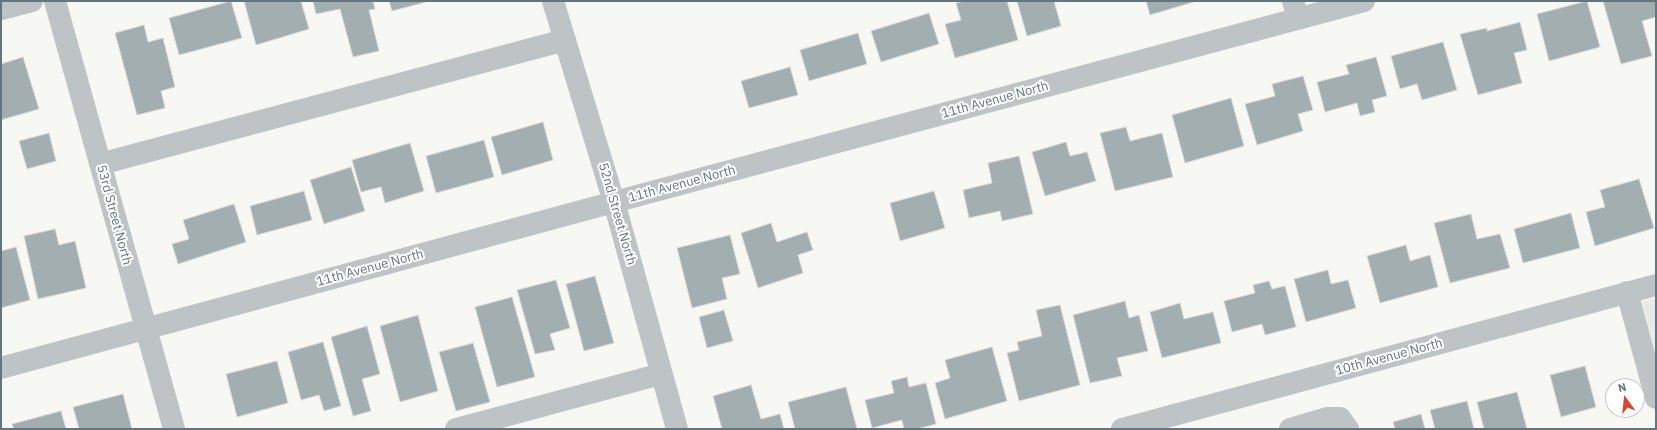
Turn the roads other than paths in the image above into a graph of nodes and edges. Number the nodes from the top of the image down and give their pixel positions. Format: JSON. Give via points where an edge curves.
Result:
{"nodes":[{"id":1,"x":32,"y":1,"type":"edge"},
{"id":2,"x":55,"y":1,"type":"edge"},
{"id":3,"x":553,"y":1,"type":"edge"},
{"id":4,"x":1364,"y":1,"type":"edge"},
{"id":5,"x":1,"y":9,"type":"edge"},
{"id":6,"x":1296,"y":10,"type":"edge"},
{"id":7,"x":565,"y":40,"type":"junction"},
{"id":8,"x":100,"y":164,"type":"junction"},
{"id":9,"x":614,"y":202,"type":"junction"},
{"id":10,"x":1656,"y":284,"type":"edge"},
{"id":11,"x":1627,"y":292,"type":"junction"},
{"id":12,"x":146,"y":329,"type":"junction"},
{"id":13,"x":1,"y":368,"type":"edge"},
{"id":14,"x":661,"y":374,"type":"junction"},
{"id":15,"x":1656,"y":398,"type":"edge"},
{"id":16,"x":1190,"y":420,"type":"edge"},
{"id":17,"x":174,"y":429,"type":"edge"},
{"id":18,"x":456,"y":429,"type":"edge"},
{"id":19,"x":676,"y":429,"type":"edge"},
{"id":20,"x":1122,"y":429,"type":"edge"},
{"id":21,"x":1290,"y":429,"type":"edge"},
{"id":22,"x":1348,"y":429,"type":"edge"}],
"edges":[{"from":1,"to":5,"type":"street"},
{"from":2,"to":8,"type":"street","name":"53rd Street North"},
{"from":3,"to":7,"type":"street","name":"52nd Street North"},
{"from":4,"to":6,"type":"street","name":"11th Avenue North"},
{"from":6,"to":9,"type":"street","name":"11th Avenue North"},
{"from":7,"to":8,"type":"street"},
{"from":7,"to":9,"type":"street","name":"52nd Street North"},
{"from":8,"to":12,"type":"street","name":"53rd Street North"},
{"from":9,"to":12,"type":"street","name":"11th Avenue North"},
{"from":9,"to":14,"type":"street","name":"52nd Street North"},
{"from":10,"to":11,"type":"street","name":"10th Avenue North"},
{"from":11,"to":15,"type":"street"},
{"from":11,"to":16,"type":"street","name":"10th Avenue North"},
{"from":12,"to":13,"type":"street","name":"11th Avenue North"},
{"from":12,"to":17,"type":"street","name":"53rd Street North"},
{"from":14,"to":18,"type":"street"},
{"from":14,"to":19,"type":"street","name":"52nd Street North"},
{"from":16,"to":20,"type":"street","name":"10th Avenue North"},
{"from":21,"to":22,"type":"street","via":[[1327,418],[1340,418]]}]}
